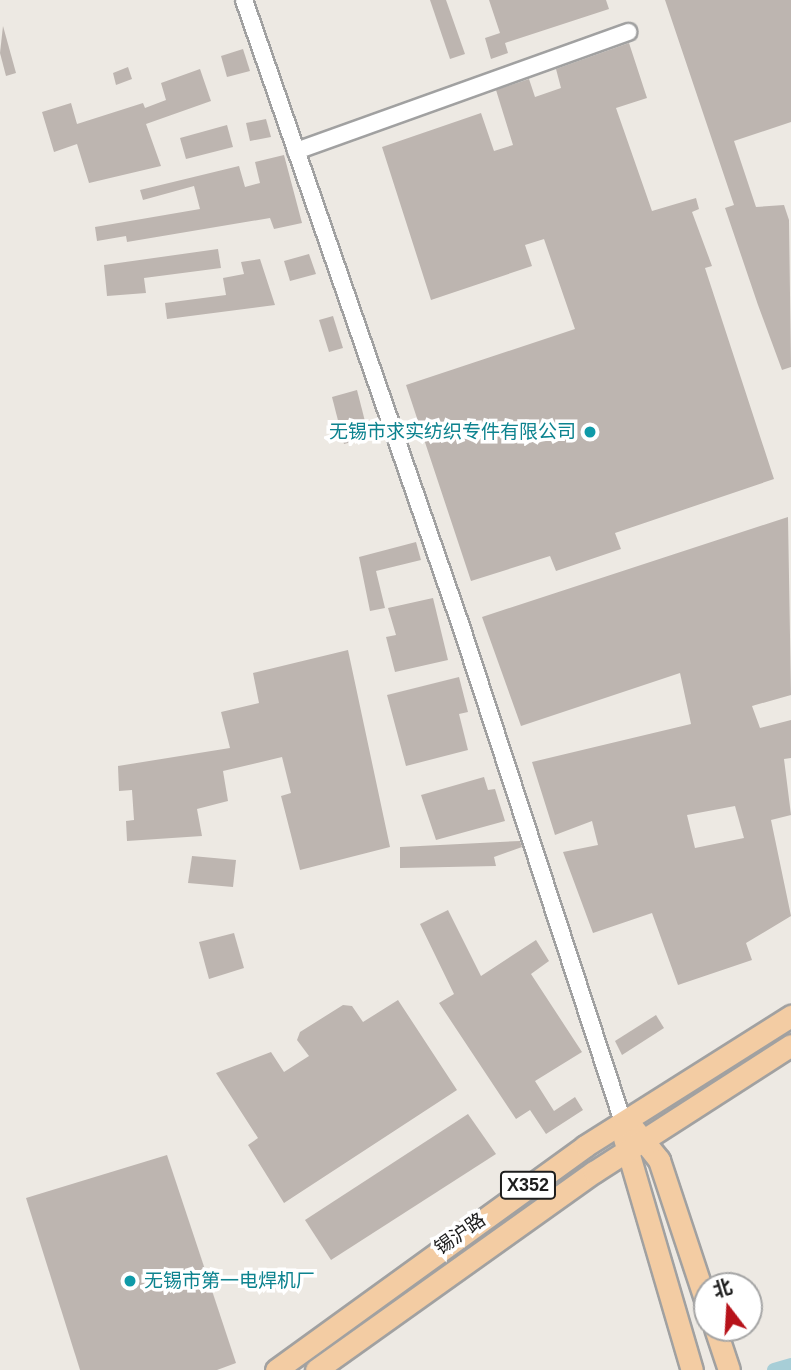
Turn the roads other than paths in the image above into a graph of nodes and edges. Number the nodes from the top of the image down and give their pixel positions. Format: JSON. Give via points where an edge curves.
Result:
{"nodes":[{"id":1,"x":244,"y":0,"type":"edge"},
{"id":2,"x":628,"y":33,"type":"dead end"},
{"id":3,"x":296,"y":151,"type":"junction"},
{"id":4,"x":791,"y":1016,"type":"edge"},
{"id":5,"x":791,"y":1045,"type":"edge"},
{"id":6,"x":623,"y":1122,"type":"junction"},
{"id":7,"x":646,"y":1136,"type":"junction"},
{"id":8,"x":625,"y":1151,"type":"junction"},
{"id":9,"x":695,"y":1272,"type":"edge"},
{"id":10,"x":720,"y":1342,"type":"edge"},
{"id":11,"x":728,"y":1368,"type":"edge"},
{"id":12,"x":276,"y":1370,"type":"edge"},
{"id":13,"x":316,"y":1370,"type":"edge"},
{"id":14,"x":692,"y":1370,"type":"edge"}],
"edges":[{"from":1,"to":3,"type":"street"},
{"from":2,"to":3,"type":"street"},
{"from":3,"to":6,"type":"street"},
{"from":4,"to":6,"type":"main road","name":"锡沪路","number":"X352"},
{"from":5,"to":7,"type":"main road","name":"锡沪路","number":"X352"},
{"from":6,"to":7,"type":"main road"},
{"from":6,"to":8,"type":"main road"},
{"from":6,"to":12,"type":"main road","name":"锡沪路","number":"X352"},
{"from":7,"to":8,"type":"main road","name":"锡沪路","number":"X352"},
{"from":7,"to":9,"type":"main road"},
{"from":8,"to":13,"type":"main road","name":"锡沪路","number":"X352"},
{"from":8,"to":14,"type":"main road"},
{"from":10,"to":11,"type":"main road"}]}
